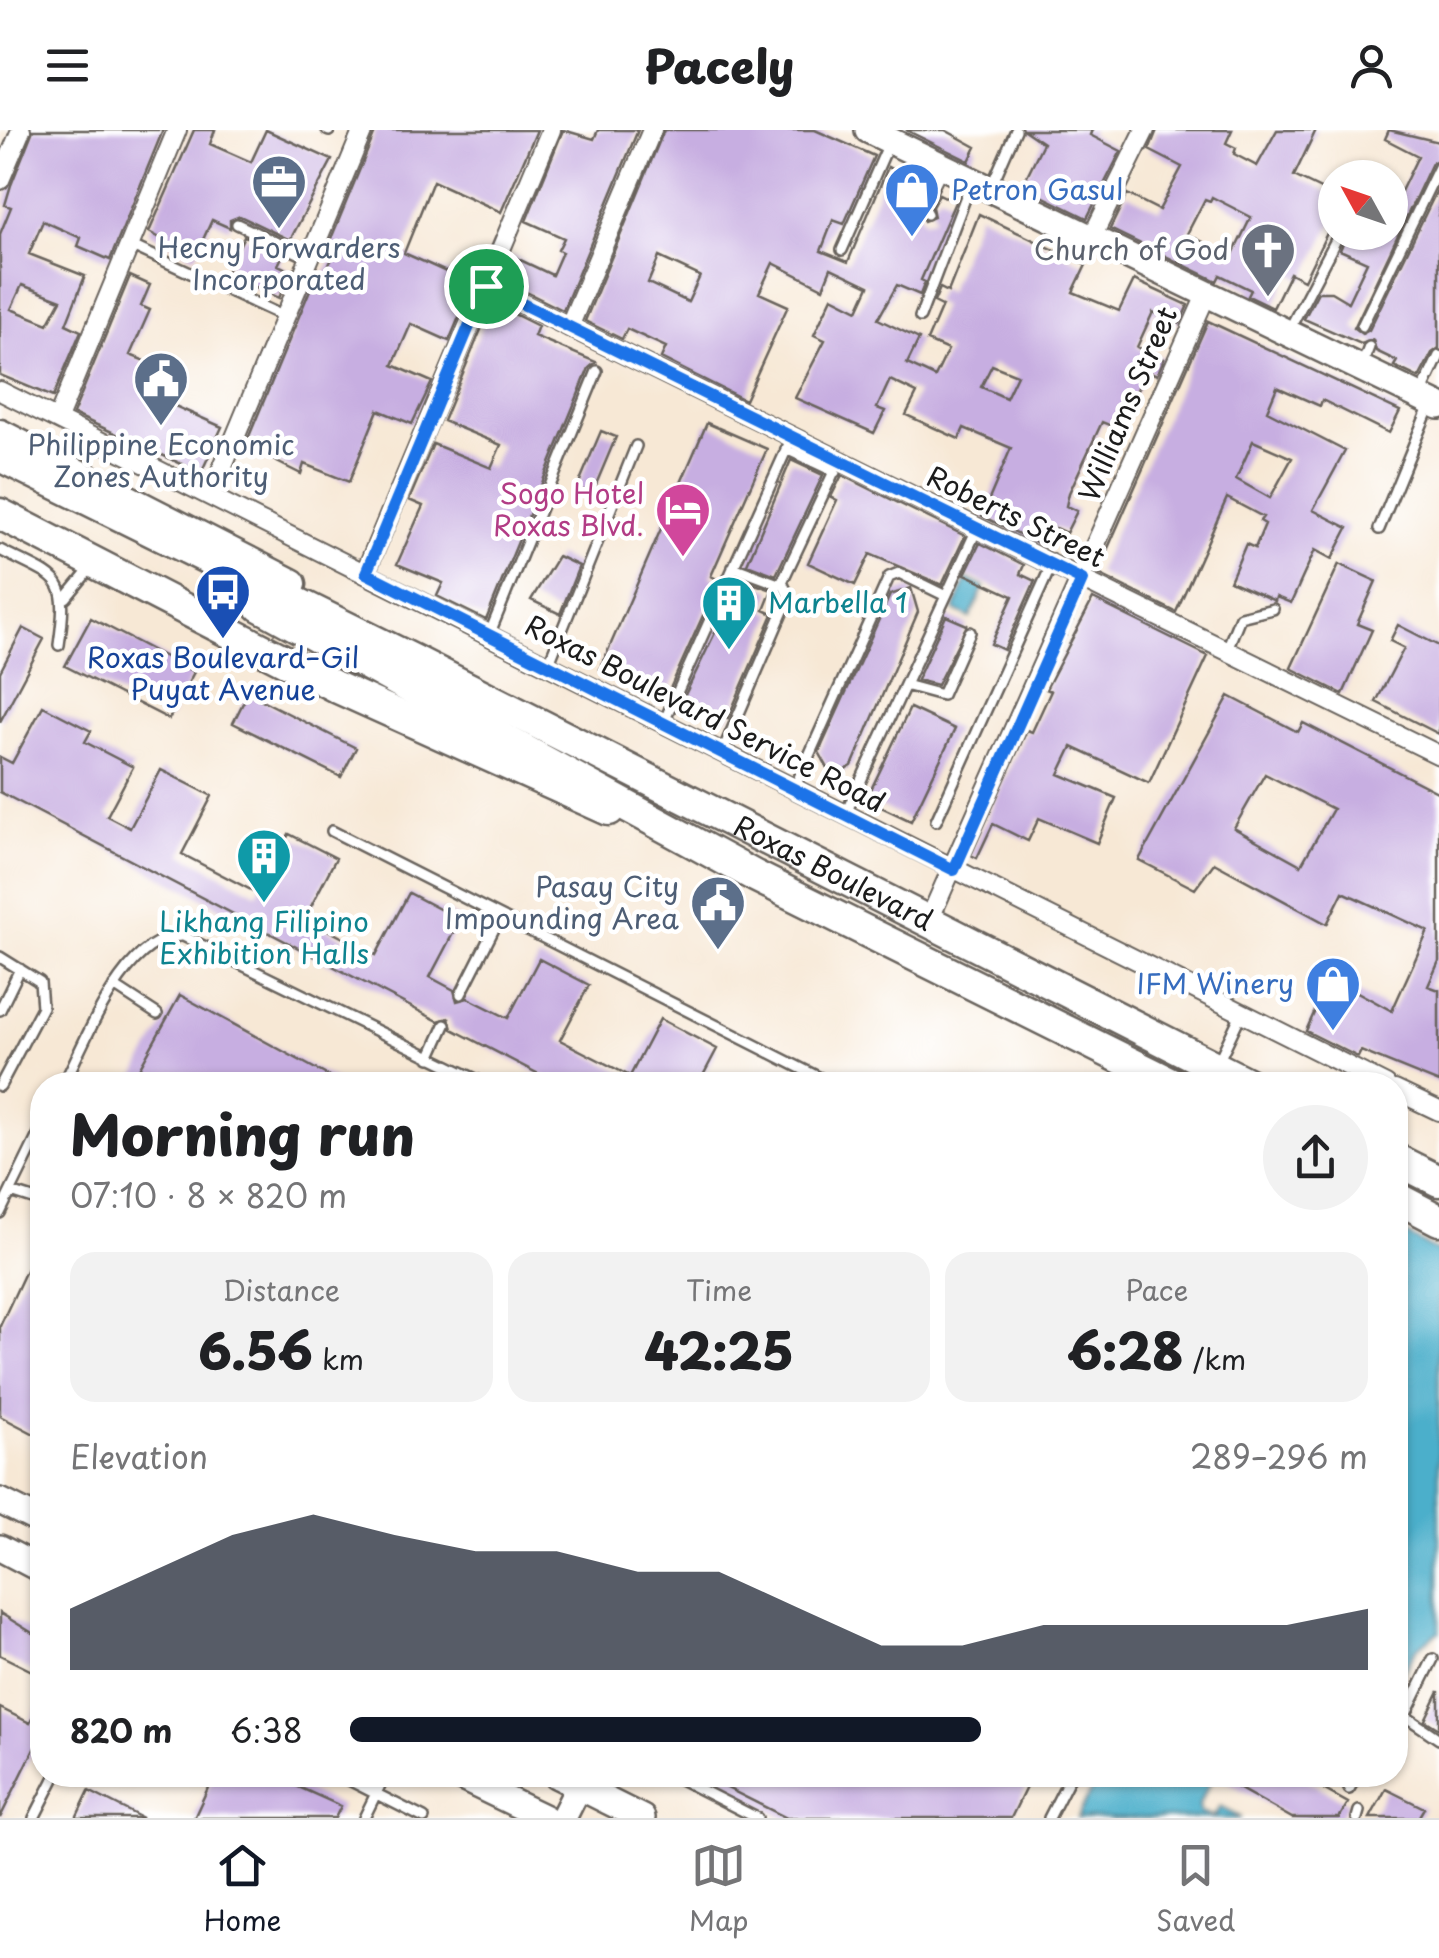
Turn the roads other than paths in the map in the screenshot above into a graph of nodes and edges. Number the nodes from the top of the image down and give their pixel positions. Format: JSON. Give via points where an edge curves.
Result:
{"nodes":[{"id":1,"x":20,"y":130,"type":"edge"},
{"id":2,"x":177,"y":130,"type":"edge"},
{"id":3,"x":363,"y":130,"type":"edge"},
{"id":4,"x":552,"y":130,"type":"edge"},
{"id":5,"x":652,"y":130,"type":"edge"},
{"id":6,"x":1016,"y":130,"type":"edge"},
{"id":7,"x":1145,"y":130,"type":"edge"},
{"id":8,"x":884,"y":134,"type":"edge"},
{"id":9,"x":943,"y":166,"type":"junction"},
{"id":10,"x":1439,"y":167,"type":"edge"},
{"id":11,"x":0,"y":180,"type":"edge"},
{"id":12,"x":981,"y":184,"type":"junction"},
{"id":13,"x":927,"y":214,"type":"dead end"},
{"id":14,"x":237,"y":224,"type":"dead end"},
{"id":15,"x":1092,"y":238,"type":"junction"},
{"id":16,"x":130,"y":245,"type":"junction"},
{"id":17,"x":842,"y":250,"type":"dead end"},
{"id":18,"x":1331,"y":250,"type":"edge"},
{"id":19,"x":309,"y":258,"type":"junction"},
{"id":20,"x":486,"y":286,"type":"junction"},
{"id":21,"x":1206,"y":293,"type":"junction"},
{"id":22,"x":285,"y":317,"type":"junction"},
{"id":23,"x":920,"y":317,"type":"dead end"},
{"id":24,"x":1362,"y":326,"type":"dead end"},
{"id":25,"x":569,"y":327,"type":"junction"},
{"id":26,"x":1288,"y":332,"type":"junction"},
{"id":27,"x":1439,"y":356,"type":"edge"},
{"id":28,"x":597,"y":371,"type":"dead end"},
{"id":29,"x":0,"y":391,"type":"edge"},
{"id":30,"x":1430,"y":401,"type":"edge"},
{"id":31,"x":58,"y":418,"type":"junction"},
{"id":32,"x":0,"y":435,"type":"edge"},
{"id":33,"x":789,"y":443,"type":"junction"},
{"id":34,"x":636,"y":446,"type":"dead end"},
{"id":35,"x":0,"y":456,"type":"edge"},
{"id":36,"x":837,"y":467,"type":"junction"},
{"id":37,"x":0,"y":476,"type":"edge"},
{"id":38,"x":210,"y":495,"type":"junction"},
{"id":39,"x":0,"y":514,"type":"edge"},
{"id":40,"x":977,"y":529,"type":"junction"},
{"id":41,"x":1379,"y":530,"type":"dead end"},
{"id":42,"x":0,"y":550,"type":"edge"},
{"id":43,"x":94,"y":562,"type":"junction"},
{"id":44,"x":1051,"y":566,"type":"junction"},
{"id":45,"x":733,"y":567,"type":"junction"},
{"id":46,"x":209,"y":569,"type":"junction"},
{"id":47,"x":366,"y":573,"type":"junction"},
{"id":48,"x":1082,"y":580,"type":"junction"},
{"id":49,"x":781,"y":585,"type":"junction"},
{"id":50,"x":946,"y":596,"type":"junction"},
{"id":51,"x":66,"y":598,"type":"junction"},
{"id":52,"x":1273,"y":609,"type":"dead end"},
{"id":53,"x":970,"y":632,"type":"dead end"},
{"id":54,"x":488,"y":635,"type":"junction"},
{"id":55,"x":59,"y":645,"type":"dead end"},
{"id":56,"x":1226,"y":649,"type":"junction"},
{"id":57,"x":415,"y":660,"type":"junction"},
{"id":58,"x":548,"y":665,"type":"junction"},
{"id":59,"x":905,"y":685,"type":"junction"},
{"id":60,"x":664,"y":724,"type":"junction"},
{"id":61,"x":722,"y":753,"type":"junction"},
{"id":62,"x":1439,"y":755,"type":"edge"},
{"id":63,"x":794,"y":789,"type":"junction"},
{"id":64,"x":845,"y":815,"type":"junction"},
{"id":65,"x":936,"y":821,"type":"dead end"},
{"id":66,"x":332,"y":831,"type":"dead end"},
{"id":67,"x":954,"y":870,"type":"junction"},
{"id":68,"x":755,"y":876,"type":"junction"},
{"id":69,"x":500,"y":917,"type":"junction"},
{"id":70,"x":929,"y":920,"type":"junction"},
{"id":71,"x":0,"y":957,"type":"edge"},
{"id":72,"x":20,"y":969,"type":"junction"},
{"id":73,"x":114,"y":986,"type":"junction"},
{"id":74,"x":461,"y":994,"type":"dead end"},
{"id":75,"x":0,"y":1010,"type":"edge"},
{"id":76,"x":157,"y":1014,"type":"dead end"},
{"id":77,"x":1241,"y":1014,"type":"junction"},
{"id":78,"x":445,"y":1025,"type":"dead end"},
{"id":79,"x":430,"y":1058,"type":"junction"},
{"id":80,"x":1215,"y":1068,"type":"junction"},
{"id":81,"x":70,"y":1072,"type":"edge"},
{"id":82,"x":460,"y":1072,"type":"edge"},
{"id":83,"x":808,"y":1072,"type":"edge"},
{"id":84,"x":1148,"y":1072,"type":"edge"},
{"id":85,"x":1223,"y":1072,"type":"edge"},
{"id":86,"x":1359,"y":1072,"type":"edge"},
{"id":87,"x":0,"y":1086,"type":"edge"},
{"id":88,"x":1408,"y":1096,"type":"edge"},
{"id":89,"x":1439,"y":1111,"type":"edge"},
{"id":90,"x":30,"y":1152,"type":"edge"},
{"id":91,"x":1408,"y":1166,"type":"edge"},
{"id":92,"x":1439,"y":1181,"type":"edge"},
{"id":93,"x":11,"y":1192,"type":"junction"},
{"id":94,"x":30,"y":1198,"type":"edge"},
{"id":95,"x":1408,"y":1204,"type":"edge"},
{"id":96,"x":0,"y":1213,"type":"edge"},
{"id":97,"x":1439,"y":1220,"type":"edge"},
{"id":98,"x":0,"y":1501,"type":"edge"},
{"id":99,"x":30,"y":1516,"type":"edge"},
{"id":100,"x":0,"y":1548,"type":"edge"},
{"id":101,"x":30,"y":1564,"type":"edge"},
{"id":102,"x":1434,"y":1660,"type":"dead end"},
{"id":103,"x":1408,"y":1710,"type":"edge"},
{"id":104,"x":1408,"y":1718,"type":"edge"},
{"id":105,"x":1439,"y":1740,"type":"edge"},
{"id":106,"x":50,"y":1787,"type":"edge"},
{"id":107,"x":362,"y":1787,"type":"edge"},
{"id":108,"x":379,"y":1787,"type":"edge"},
{"id":109,"x":481,"y":1787,"type":"edge"},
{"id":110,"x":571,"y":1787,"type":"edge"},
{"id":111,"x":587,"y":1787,"type":"edge"},
{"id":112,"x":696,"y":1787,"type":"edge"},
{"id":113,"x":1065,"y":1787,"type":"edge"},
{"id":114,"x":376,"y":1794,"type":"junction"},
{"id":115,"x":34,"y":1818,"type":"edge"},
{"id":116,"x":364,"y":1818,"type":"edge"},
{"id":117,"x":424,"y":1818,"type":"edge"},
{"id":118,"x":545,"y":1818,"type":"edge"},
{"id":119,"x":563,"y":1818,"type":"edge"},
{"id":120,"x":642,"y":1818,"type":"edge"},
{"id":121,"x":757,"y":1818,"type":"edge"},
{"id":122,"x":1049,"y":1818,"type":"edge"}],
"edges":[{"from":1,"to":11,"type":"street"},
{"from":2,"to":16,"type":"street"},
{"from":3,"to":19,"type":"street"},
{"from":4,"to":20,"type":"street"},
{"from":5,"to":25,"type":"street"},
{"from":6,"to":12,"type":"lane"},
{"from":7,"to":15,"type":"street"},
{"from":8,"to":9,"type":"main road"},
{"from":8,"to":17,"type":"lane"},
{"from":9,"to":12,"type":"main road"},
{"from":9,"to":13,"type":"lane","via":[[923,207]]},
{"from":10,"to":24,"type":"lane"},
{"from":12,"to":15,"type":"main road"},
{"from":12,"to":23,"type":"lane","via":[[951,224]]},
{"from":14,"to":19,"type":"lane"},
{"from":15,"to":21,"type":"main road"},
{"from":16,"to":22,"type":"lane"},
{"from":16,"to":31,"type":"street"},
{"from":18,"to":26,"type":"lane"},
{"from":19,"to":22,"type":"street"},
{"from":20,"to":25,"type":"street","name":"Roberts Street"},
{"from":20,"to":47,"type":"street"},
{"from":21,"to":26,"type":"main road"},
{"from":21,"to":48,"type":"street","name":"Williams Street"},
{"from":22,"to":38,"type":"street"},
{"from":25,"to":33,"type":"street","name":"Roberts Street"},
{"from":26,"to":30,"type":"main road","via":[[1365,358]]},
{"from":27,"to":30,"type":"lane"},
{"from":28,"to":54,"type":"lane"},
{"from":29,"to":31,"type":"street","name":"Roxas Boulevard Service Road"},
{"from":30,"to":41,"type":"lane"},
{"from":31,"to":38,"type":"street","name":"Roxas Boulevard Service Road"},
{"from":32,"to":57,"type":"main road","name":"Roxas Boulevard","via":[[348,614]]},
{"from":33,"to":36,"type":"street","name":"Roberts Street"},
{"from":33,"to":45,"type":"lane"},
{"from":34,"to":58,"type":"lane"},
{"from":35,"to":46,"type":"main road","name":"Roxas Boulevard"},
{"from":36,"to":40,"type":"street","name":"Roberts Street"},
{"from":36,"to":49,"type":"lane"},
{"from":37,"to":46,"type":"main road","name":"Roxas Boulevard"},
{"from":38,"to":47,"type":"street","name":"Roxas Boulevard Service Road"},
{"from":39,"to":43,"type":"main road","name":"Roxas Boulevard"},
{"from":40,"to":44,"type":"street","name":"Roberts Street"},
{"from":40,"to":50,"type":"lane"},
{"from":42,"to":51,"type":"lane","via":[[52,577]]},
{"from":43,"to":51,"type":"lane"},
{"from":43,"to":68,"type":"main road","name":"Roxas Boulevard","via":[[336,686]]},
{"from":44,"to":48,"type":"street","name":"Roberts Street"},
{"from":44,"to":65,"type":"lane"},
{"from":45,"to":49,"type":"lane"},
{"from":45,"to":60,"type":"lane"},
{"from":46,"to":57,"type":"main road","name":"Roxas Boulevard"},
{"from":46,"to":68,"type":"main road","name":"Roxas Boulevard"},
{"from":47,"to":54,"type":"street","name":"Roxas Boulevard Service Road"},
{"from":48,"to":56,"type":"street","name":"Roberts Street"},
{"from":48,"to":67,"type":"street","name":"Williams Street"},
{"from":49,"to":61,"type":"lane","via":[[789,597]]},
{"from":50,"to":59,"type":"lane"},
{"from":50,"to":63,"type":"lane","via":[[899,573],[889,576]]},
{"from":51,"to":55,"type":"lane"},
{"from":52,"to":56,"type":"lane","via":[[1240,616]]},
{"from":53,"to":59,"type":"lane","via":[[942,695]]},
{"from":54,"to":58,"type":"street","name":"Roxas Boulevard Service Road"},
{"from":56,"to":62,"type":"street","name":"Roberts Street"},
{"from":57,"to":70,"type":"main road","name":"Roxas Boulevard"},
{"from":58,"to":60,"type":"street","name":"Roxas Boulevard Service Road"},
{"from":59,"to":64,"type":"lane"},
{"from":60,"to":61,"type":"street","name":"Roxas Boulevard Service Road"},
{"from":61,"to":63,"type":"street","name":"Roxas Boulevard Service Road"},
{"from":63,"to":64,"type":"street","name":"Roxas Boulevard Service Road"},
{"from":64,"to":67,"type":"street","name":"Roxas Boulevard Service Road"},
{"from":66,"to":69,"type":"lane"},
{"from":67,"to":70,"type":"street","name":"Williams Street"},
{"from":67,"to":77,"type":"street","name":"Roxas Boulevard Service Road"},
{"from":68,"to":84,"type":"main road","name":"Roxas Boulevard"},
{"from":69,"to":74,"type":"lane"},
{"from":69,"to":83,"type":"lane"},
{"from":70,"to":80,"type":"main road","name":"Roxas Boulevard"},
{"from":71,"to":72,"type":"lane"},
{"from":72,"to":75,"type":"lane"},
{"from":72,"to":87,"type":"lane","via":[[40,982],[43,999]]},
{"from":73,"to":76,"type":"lane"},
{"from":73,"to":79,"type":"lane","via":[[150,945],[183,936]]},
{"from":73,"to":81,"type":"lane"},
{"from":77,"to":80,"type":"lane"},
{"from":77,"to":86,"type":"street","name":"Roxas Boulevard Service Road"},
{"from":78,"to":79,"type":"lane"},
{"from":79,"to":82,"type":"lane"},
{"from":80,"to":85,"type":"main road","name":"Roxas Boulevard"},
{"from":88,"to":89,"type":"street"},
{"from":90,"to":93,"type":"lane"},
{"from":91,"to":92,"type":"main road"},
{"from":93,"to":94,"type":"lane"},
{"from":93,"to":96,"type":"lane"},
{"from":95,"to":97,"type":"main road"},
{"from":98,"to":99,"type":"main road"},
{"from":100,"to":101,"type":"main road"},
{"from":102,"to":103,"type":"lane"},
{"from":104,"to":105,"type":"lane"},
{"from":106,"to":115,"type":"lane"},
{"from":107,"to":114,"type":"lane"},
{"from":108,"to":114,"type":"lane"},
{"from":109,"to":118,"type":"main road"},
{"from":110,"to":119,"type":"main road"},
{"from":111,"to":120,"type":"main road"},
{"from":112,"to":121,"type":"lane"},
{"from":113,"to":122,"type":"lane"},
{"from":114,"to":116,"type":"lane"},
{"from":114,"to":117,"type":"lane"}]}
